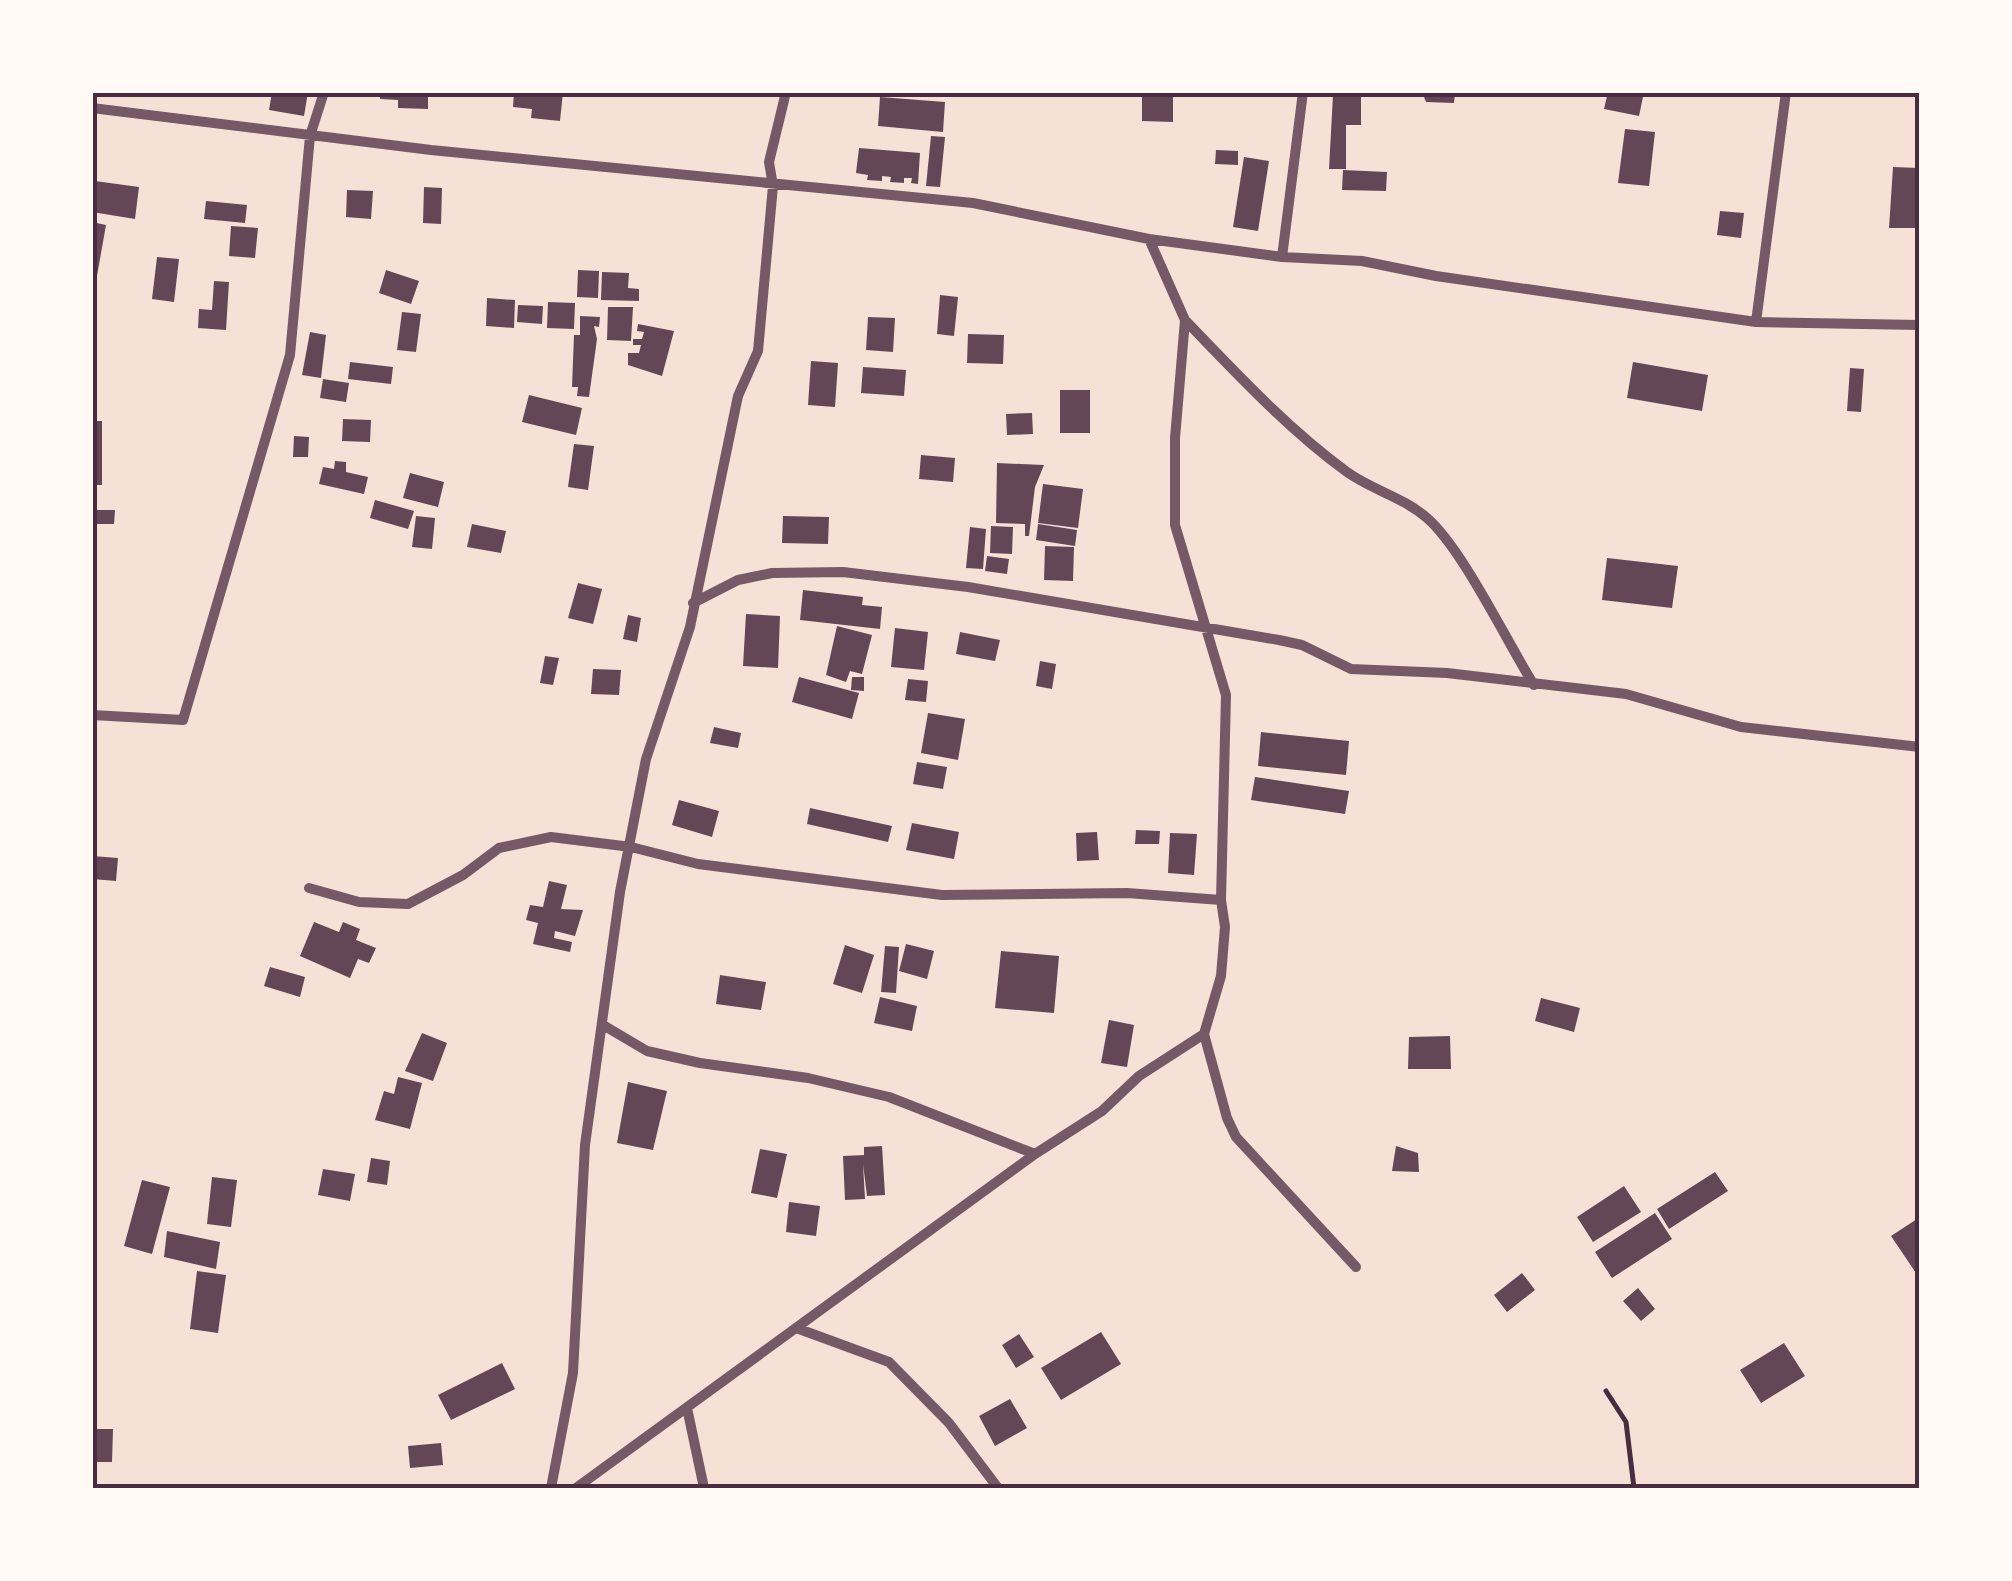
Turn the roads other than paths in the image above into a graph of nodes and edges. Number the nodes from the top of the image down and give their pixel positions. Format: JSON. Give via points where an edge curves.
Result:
{"nodes":[{"id":1,"x":324,"y":92,"type":"edge"},
{"id":2,"x":786,"y":92,"type":"edge"},
{"id":3,"x":1303,"y":92,"type":"edge"},
{"id":4,"x":1786,"y":92,"type":"edge"},
{"id":5,"x":92,"y":108,"type":"edge"},
{"id":6,"x":310,"y":136,"type":"junction"},
{"id":7,"x":773,"y":186,"type":"junction"},
{"id":8,"x":1149,"y":239,"type":"junction"},
{"id":9,"x":1282,"y":257,"type":"junction"},
{"id":10,"x":1186,"y":320,"type":"junction"},
{"id":11,"x":1756,"y":322,"type":"junction"},
{"id":12,"x":1920,"y":326,"type":"edge"},
{"id":13,"x":693,"y":603,"type":"junction"},
{"id":14,"x":1208,"y":630,"type":"junction"},
{"id":15,"x":1534,"y":685,"type":"junction"},
{"id":16,"x":92,"y":714,"type":"edge"},
{"id":17,"x":1920,"y":747,"type":"edge"},
{"id":18,"x":631,"y":847,"type":"junction"},
{"id":19,"x":309,"y":888,"type":"dead end"},
{"id":20,"x":1221,"y":900,"type":"junction"},
{"id":21,"x":602,"y":1025,"type":"junction"},
{"id":22,"x":1204,"y":1034,"type":"junction"},
{"id":23,"x":1035,"y":1154,"type":"junction"},
{"id":24,"x":1356,"y":1267,"type":"dead end"},
{"id":25,"x":799,"y":1328,"type":"junction"},
{"id":26,"x":687,"y":1408,"type":"junction"},
{"id":27,"x":551,"y":1488,"type":"edge"},
{"id":28,"x":576,"y":1488,"type":"edge"},
{"id":29,"x":704,"y":1488,"type":"edge"},
{"id":30,"x":998,"y":1488,"type":"edge"}],
"edges":[{"from":1,"to":6,"type":"street"},
{"from":2,"to":7,"type":"street","via":[[769,162]]},
{"from":3,"to":9,"type":"street"},
{"from":4,"to":11,"type":"street"},
{"from":5,"to":6,"type":"street"},
{"from":6,"to":7,"type":"street"},
{"from":6,"to":16,"type":"street","via":[[290,355],[183,720]]},
{"from":7,"to":8,"type":"street","via":[[973,203]]},
{"from":7,"to":13,"type":"street","via":[[758,351],[738,396]]},
{"from":8,"to":9,"type":"street"},
{"from":8,"to":10,"type":"street"},
{"from":9,"to":11,"type":"street","via":[[1362,261]]},
{"from":10,"to":14,"type":"street","via":[[1174,438],[1176,525]]},
{"from":10,"to":15,"type":"street","via":[[1324,454],[1427,518]]},
{"from":11,"to":12,"type":"street"},
{"from":13,"to":14,"type":"street","via":[[738,580],[843,572]]},
{"from":13,"to":18,"type":"street","via":[[646,758]]},
{"from":14,"to":15,"type":"street","via":[[1302,645],[1351,668]]},
{"from":14,"to":20,"type":"street","via":[[1226,695]]},
{"from":15,"to":17,"type":"street","via":[[1626,694],[1740,727]]},
{"from":18,"to":19,"type":"street","via":[[551,837],[499,848],[408,904],[359,902]]},
{"from":18,"to":20,"type":"street","via":[[698,864],[942,895],[1127,893]]},
{"from":18,"to":21,"type":"street"},
{"from":20,"to":22,"type":"street","via":[[1221,976]]},
{"from":21,"to":23,"type":"street","via":[[647,1051],[889,1098]]},
{"from":21,"to":27,"type":"street","via":[[585,1145],[573,1373]]},
{"from":22,"to":23,"type":"street"},
{"from":22,"to":24,"type":"street","via":[[1236,1137]]},
{"from":23,"to":25,"type":"street"},
{"from":25,"to":26,"type":"street"},
{"from":25,"to":30,"type":"street","via":[[889,1362],[949,1422]]},
{"from":26,"to":28,"type":"street"},
{"from":26,"to":29,"type":"street"}]}
